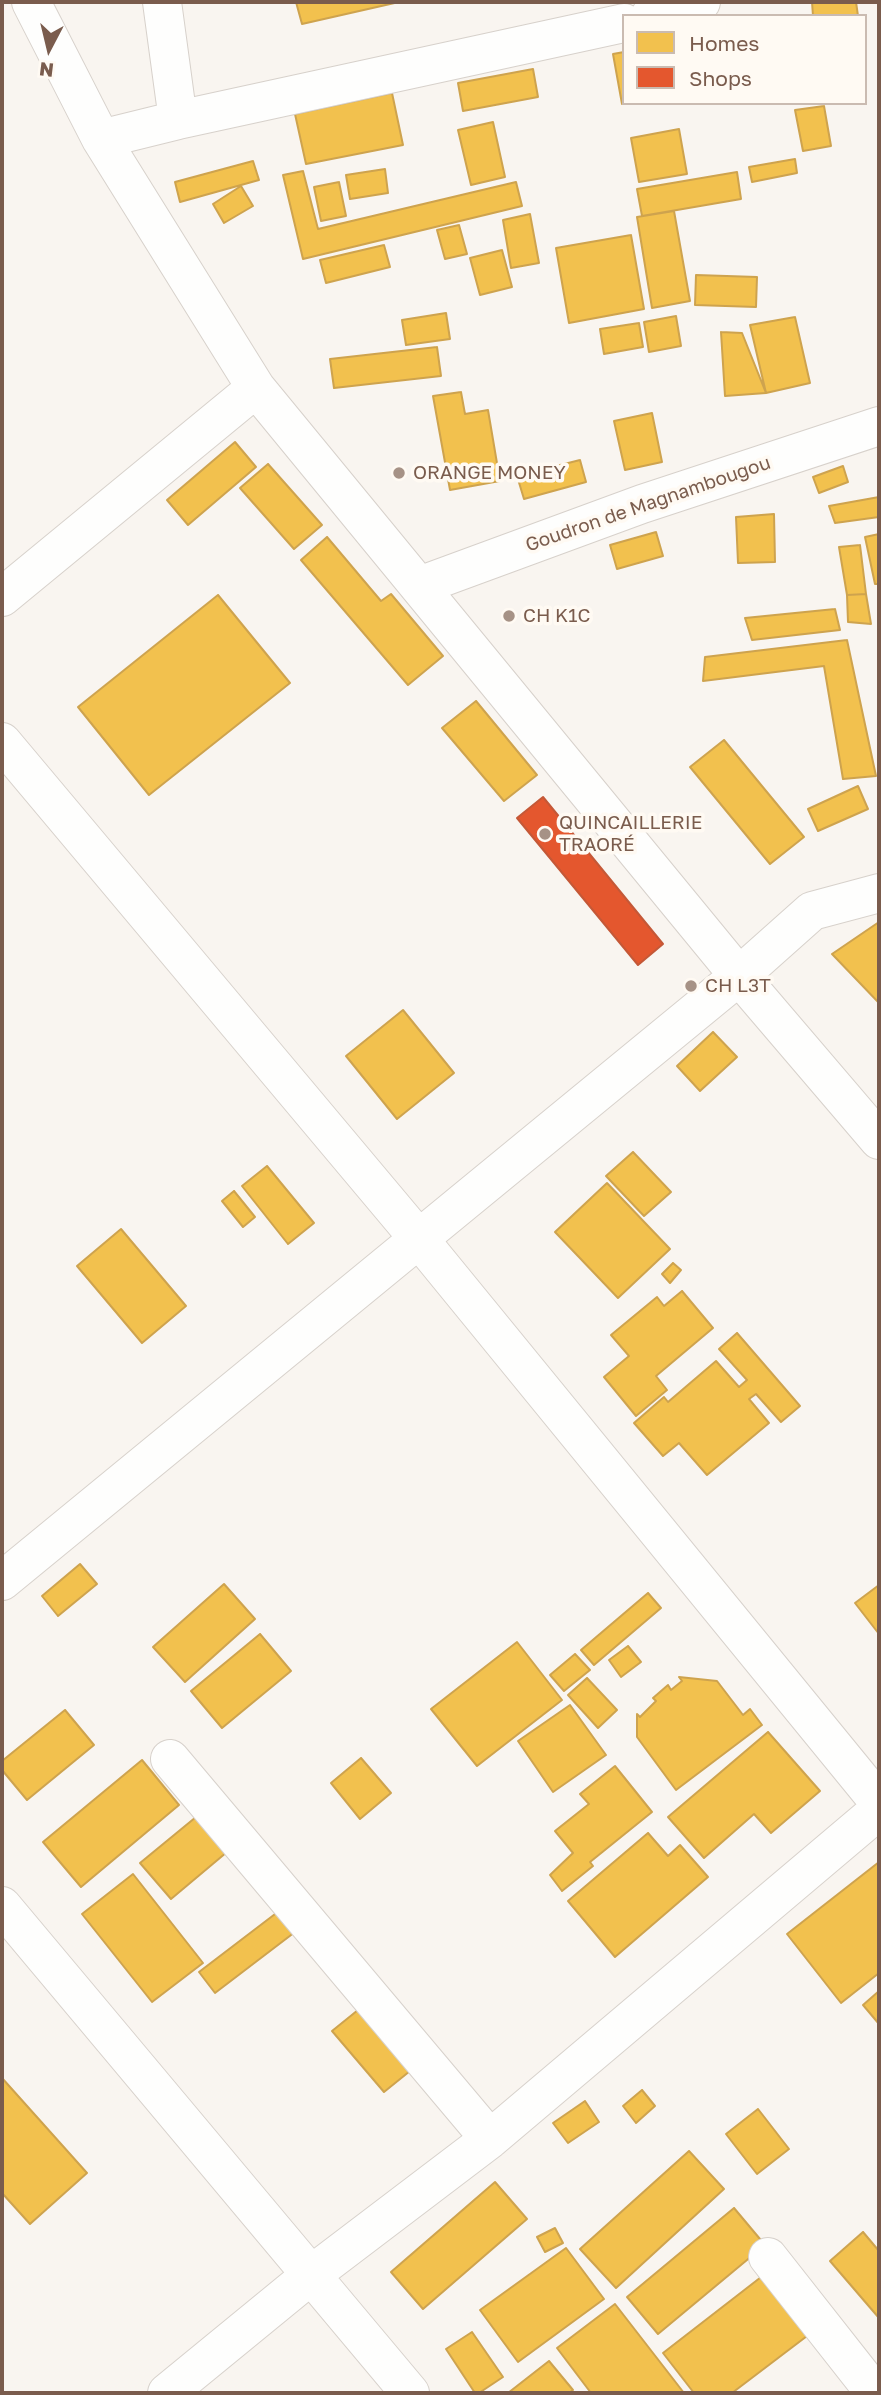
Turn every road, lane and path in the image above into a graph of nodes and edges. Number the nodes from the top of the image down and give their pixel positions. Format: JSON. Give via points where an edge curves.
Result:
{"nodes":[{"id":1,"x":31,"y":2,"type":"edge"},
{"id":2,"x":162,"y":2,"type":"edge"},
{"id":3,"x":701,"y":2,"type":"edge"},
{"id":4,"x":657,"y":14,"type":"edge"},
{"id":5,"x":612,"y":17,"type":"edge"},
{"id":6,"x":178,"y":120,"type":"junction"},
{"id":7,"x":101,"y":139,"type":"junction"},
{"id":8,"x":256,"y":388,"type":"junction"},
{"id":9,"x":879,"y":426,"type":"edge"},
{"id":10,"x":419,"y":586,"type":"junction"},
{"id":11,"x":2,"y":597,"type":"edge"},
{"id":12,"x":2,"y":742,"type":"edge"},
{"id":13,"x":879,"y":893,"type":"edge"},
{"id":14,"x":740,"y":976,"type":"junction"},
{"id":15,"x":879,"y":1140,"type":"edge"},
{"id":16,"x":419,"y":1239,"type":"junction"},
{"id":17,"x":2,"y":1581,"type":"edge"},
{"id":18,"x":170,"y":1759,"type":"dead end"},
{"id":19,"x":879,"y":1802,"type":"edge"},
{"id":20,"x":879,"y":1811,"type":"edge"},
{"id":21,"x":2,"y":1906,"type":"edge"},
{"id":22,"x":490,"y":2139,"type":"junction"},
{"id":23,"x":768,"y":2257,"type":"dead end"},
{"id":24,"x":311,"y":2275,"type":"junction"},
{"id":25,"x":167,"y":2393,"type":"edge"},
{"id":26,"x":410,"y":2393,"type":"edge"},
{"id":27,"x":875,"y":2393,"type":"edge"}],
"edges":[{"from":1,"to":7,"type":"street"},
{"from":2,"to":6,"type":"street"},
{"from":3,"to":4,"type":"street"},
{"from":5,"to":6,"type":"street"},
{"from":6,"to":7,"type":"street"},
{"from":7,"to":8,"type":"street"},
{"from":8,"to":10,"type":"street"},
{"from":8,"to":11,"type":"street"},
{"from":9,"to":10,"type":"street","name":"Goudron de Magnambougou","via":[[642,504]]},
{"from":10,"to":14,"type":"street"},
{"from":12,"to":16,"type":"street"},
{"from":13,"to":14,"type":"street","via":[[812,911]]},
{"from":14,"to":15,"type":"street"},
{"from":14,"to":16,"type":"street"},
{"from":16,"to":17,"type":"street"},
{"from":16,"to":19,"type":"street"},
{"from":18,"to":22,"type":"street"},
{"from":20,"to":22,"type":"street"},
{"from":21,"to":24,"type":"street"},
{"from":22,"to":24,"type":"street"},
{"from":23,"to":27,"type":"street"},
{"from":24,"to":25,"type":"street"},
{"from":24,"to":26,"type":"street"}]}
